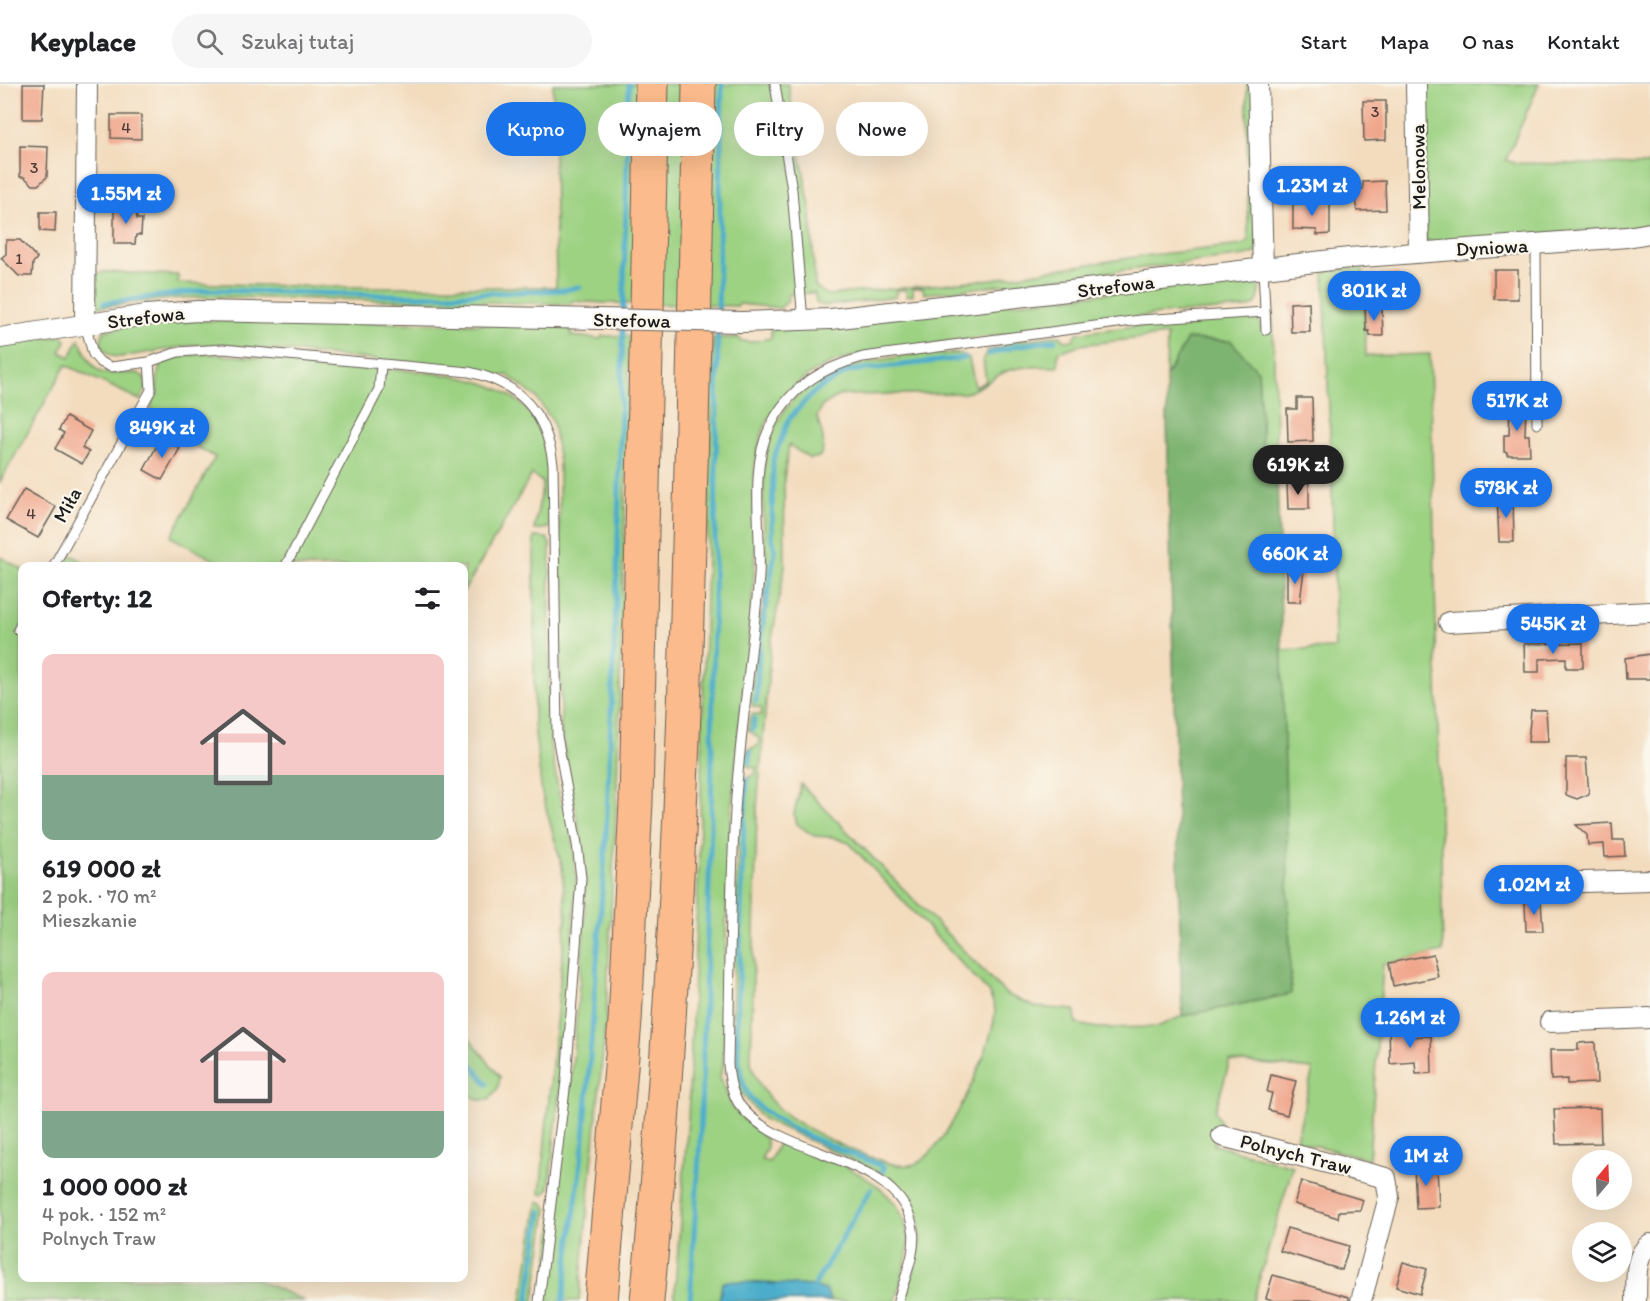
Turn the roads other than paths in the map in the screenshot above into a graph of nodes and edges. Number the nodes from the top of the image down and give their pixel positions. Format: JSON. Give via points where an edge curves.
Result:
{"nodes":[{"id":1,"x":87,"y":84,"type":"edge"},
{"id":2,"x":652,"y":84,"type":"edge"},
{"id":3,"x":699,"y":84,"type":"edge"},
{"id":4,"x":775,"y":84,"type":"edge"},
{"id":5,"x":1258,"y":84,"type":"edge"},
{"id":6,"x":1416,"y":84,"type":"edge"},
{"id":7,"x":1650,"y":233,"type":"edge"},
{"id":8,"x":1536,"y":245,"type":"junction"},
{"id":9,"x":1419,"y":250,"type":"junction"},
{"id":10,"x":1263,"y":269,"type":"junction"},
{"id":11,"x":1265,"y":312,"type":"junction"},
{"id":12,"x":803,"y":321,"type":"junction"},
{"id":13,"x":85,"y":324,"type":"junction"},
{"id":14,"x":1266,"y":330,"type":"dead end"},
{"id":15,"x":0,"y":338,"type":"edge"},
{"id":16,"x":149,"y":362,"type":"junction"},
{"id":17,"x":381,"y":364,"type":"junction"},
{"id":18,"x":1536,"y":424,"type":"dead end"},
{"id":19,"x":56,"y":562,"type":"edge"},
{"id":20,"x":288,"y":562,"type":"edge"},
{"id":21,"x":1650,"y":612,"type":"edge"},
{"id":22,"x":1449,"y":622,"type":"dead end"},
{"id":23,"x":1650,"y":880,"type":"edge"},
{"id":24,"x":1550,"y":884,"type":"dead end"},
{"id":25,"x":1650,"y":1018,"type":"edge"},
{"id":26,"x":1550,"y":1022,"type":"dead end"},
{"id":27,"x":1222,"y":1136,"type":"dead end"},
{"id":28,"x":1650,"y":1244,"type":"edge"},
{"id":29,"x":539,"y":1301,"type":"edge"},
{"id":30,"x":602,"y":1301,"type":"edge"},
{"id":31,"x":647,"y":1301,"type":"edge"},
{"id":32,"x":898,"y":1301,"type":"edge"},
{"id":33,"x":1361,"y":1301,"type":"edge"},
{"id":34,"x":1636,"y":1301,"type":"edge"}],
"edges":[{"from":1,"to":13,"type":"street"},
{"from":2,"to":30,"type":"highway","via":[[636,802],[625,1021]]},
{"from":3,"to":31,"type":"highway","via":[[682,805],[668,1067]]},
{"from":4,"to":12,"type":"lane","via":[[792,190]]},
{"from":5,"to":10,"type":"street"},
{"from":6,"to":9,"type":"street","name":"Melonowa"},
{"from":7,"to":8,"type":"street","name":"Dyniowa"},
{"from":8,"to":9,"type":"street","name":"Dyniowa"},
{"from":8,"to":18,"type":"lane"},
{"from":9,"to":10,"type":"street","name":"Dyniowa"},
{"from":10,"to":11,"type":"lane"},
{"from":10,"to":12,"type":"street","name":"Strefowa"},
{"from":11,"to":14,"type":"lane"},
{"from":11,"to":32,"type":"lane","via":[[1140,320],[863,357],[837,364],[800,386],[769,429],[760,466],[759,576],[735,810],[730,1086],[738,1103],[754,1120],[875,1178],[896,1195],[913,1229]]},
{"from":12,"to":13,"type":"street","name":"Strefowa","bridge":true,"via":[[197,311]]},
{"from":13,"to":15,"type":"street","name":"Strefowa"},
{"from":13,"to":16,"type":"lane","via":[[89,345],[100,362],[111,367]]},
{"from":16,"to":17,"type":"lane","via":[[177,352],[223,350]]},
{"from":16,"to":19,"type":"lane","name":"Miła","via":[[151,390]]},
{"from":17,"to":20,"type":"lane","via":[[379,388]]},
{"from":17,"to":29,"type":"lane","via":[[469,372],[497,380],[541,418],[551,445],[556,736],[581,878],[566,1081]]},
{"from":21,"to":22,"type":"street"},
{"from":23,"to":24,"type":"street"},
{"from":25,"to":26,"type":"street"},
{"from":27,"to":33,"type":"street","name":"Polnych Traw","via":[[1386,1178],[1389,1197]]},
{"from":28,"to":34,"type":"street","via":[[1640,1256]]}]}
